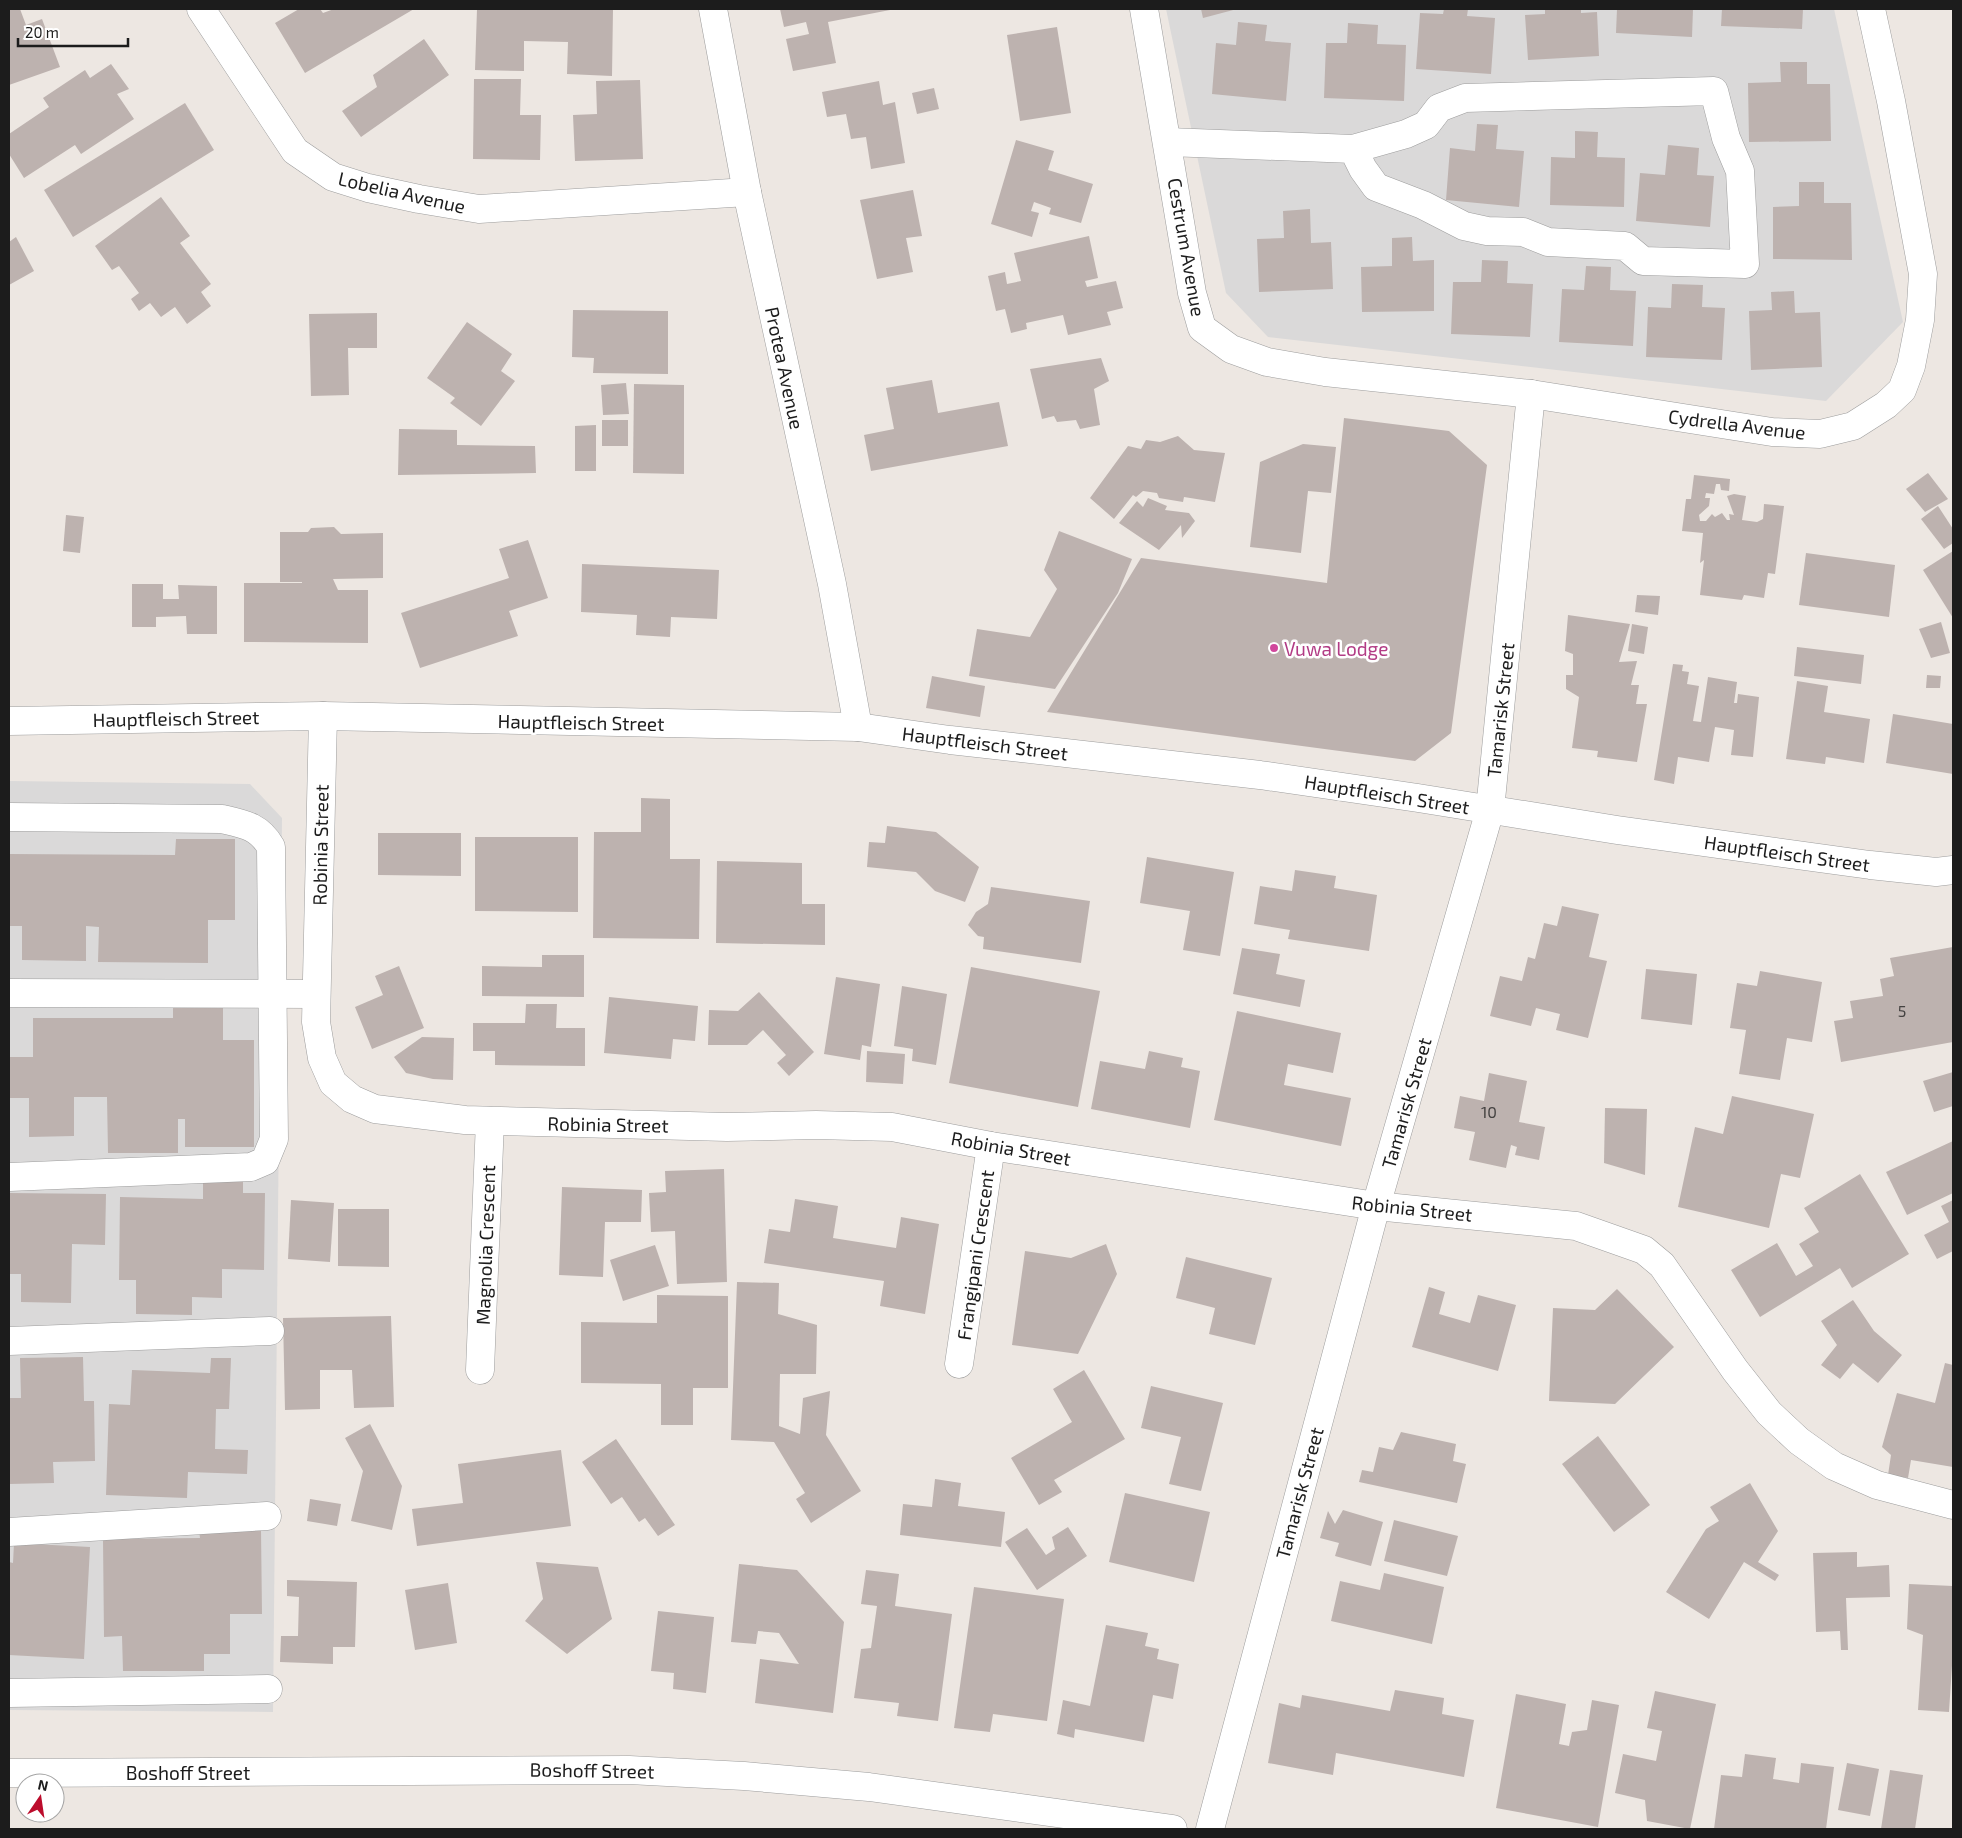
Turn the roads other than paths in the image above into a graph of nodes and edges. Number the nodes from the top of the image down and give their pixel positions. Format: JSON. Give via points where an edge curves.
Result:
{"nodes":[{"id":1,"x":200,"y":9,"type":"edge"},
{"id":2,"x":713,"y":9,"type":"edge"},
{"id":3,"x":1144,"y":9,"type":"edge"},
{"id":4,"x":1871,"y":9,"type":"edge"},
{"id":5,"x":1168,"y":142,"type":"junction"},
{"id":6,"x":1353,"y":149,"type":"junction"},
{"id":7,"x":747,"y":192,"type":"junction"},
{"id":8,"x":1530,"y":394,"type":"junction"},
{"id":9,"x":323,"y":716,"type":"junction"},
{"id":10,"x":9,"y":721,"type":"edge"},
{"id":11,"x":858,"y":727,"type":"junction"},
{"id":12,"x":1490,"y":810,"type":"junction"},
{"id":13,"x":9,"y":817,"type":"edge"},
{"id":14,"x":1953,"y":870,"type":"edge"},
{"id":15,"x":9,"y":993,"type":"edge"},
{"id":16,"x":272,"y":993,"type":"junction"},
{"id":17,"x":316,"y":994,"type":"junction"},
{"id":18,"x":490,"y":1121,"type":"junction"},
{"id":19,"x":991,"y":1146,"type":"junction"},
{"id":20,"x":9,"y":1177,"type":"edge"},
{"id":21,"x":1376,"y":1206,"type":"junction"},
{"id":22,"x":270,"y":1331,"type":"dead end"},
{"id":23,"x":9,"y":1341,"type":"edge"},
{"id":24,"x":959,"y":1364,"type":"dead end"},
{"id":25,"x":480,"y":1370,"type":"dead end"},
{"id":26,"x":1953,"y":1504,"type":"edge"},
{"id":27,"x":267,"y":1516,"type":"dead end"},
{"id":28,"x":9,"y":1532,"type":"edge"},
{"id":29,"x":268,"y":1689,"type":"dead end"},
{"id":30,"x":9,"y":1693,"type":"edge"},
{"id":31,"x":9,"y":1773,"type":"edge"},
{"id":32,"x":1173,"y":1829,"type":"edge"},
{"id":33,"x":1210,"y":1829,"type":"edge"}],
"edges":[{"from":1,"to":7,"type":"street","name":"Lobelia Avenue","via":[[295,151],[333,177],[419,200],[479,209]]},
{"from":2,"to":7,"type":"street","name":"Protea Avenue"},
{"from":3,"to":5,"type":"street","name":"Cestrum Avenue"},
{"from":4,"to":8,"type":"street","name":"Cydrella Avenue","via":[[1923,274],[1920,320],[1902,390],[1886,405],[1853,426],[1820,434],[1772,432]]},
{"from":5,"to":6,"type":"street"},
{"from":5,"to":8,"type":"street","name":"Cestrum Avenue","via":[[1192,292],[1202,328],[1231,349],[1267,362],[1325,372]]},
{"from":6,"to":6,"type":"street","via":[[1376,187],[1423,205],[1464,226],[1487,231],[1523,232],[1548,242],[1626,246],[1643,261],[1745,264],[1740,171],[1726,138],[1714,91],[1465,98],[1439,108],[1426,125]]},
{"from":7,"to":11,"type":"street","name":"Protea Avenue","via":[[820,529]]},
{"from":8,"to":12,"type":"street","name":"Tamarisk Street"},
{"from":9,"to":10,"type":"street","name":"Hauptfleisch Street"},
{"from":9,"to":11,"type":"street","name":"Hauptfleisch Street"},
{"from":9,"to":17,"type":"street","name":"Robinia Street"},
{"from":11,"to":12,"type":"street","name":"Hauptfleisch Street","via":[[1260,775]]},
{"from":12,"to":14,"type":"street","name":"Hauptfleisch Street","via":[[1870,865],[1936,872]]},
{"from":12,"to":21,"type":"street","name":"Tamarisk Street"},
{"from":13,"to":16,"type":"street","via":[[222,819],[250,826],[264,835],[271,847]]},
{"from":15,"to":16,"type":"street"},
{"from":16,"to":17,"type":"street"},
{"from":16,"to":20,"type":"street","via":[[274,1139],[265,1161],[251,1167]]},
{"from":17,"to":18,"type":"street","name":"Robinia Street","via":[[316,1022],[322,1058],[333,1083],[352,1100],[375,1108]]},
{"from":18,"to":19,"type":"street","name":"Robinia Street","via":[[892,1127]]},
{"from":18,"to":25,"type":"street","name":"Magnolia Crescent"},
{"from":19,"to":21,"type":"street","name":"Robinia Street"},
{"from":19,"to":24,"type":"street","name":"Frangipani Crescent"},
{"from":21,"to":26,"type":"street","name":"Robinia Street","via":[[1576,1226],[1644,1250],[1662,1265],[1769,1413],[1799,1441],[1834,1466],[1877,1485]]},
{"from":21,"to":33,"type":"street","name":"Tamarisk Street"},
{"from":22,"to":23,"type":"street"},
{"from":27,"to":28,"type":"street"},
{"from":29,"to":30,"type":"street"},
{"from":31,"to":32,"type":"street","name":"Boshoff Street","via":[[629,1770],[869,1787]]}]}
